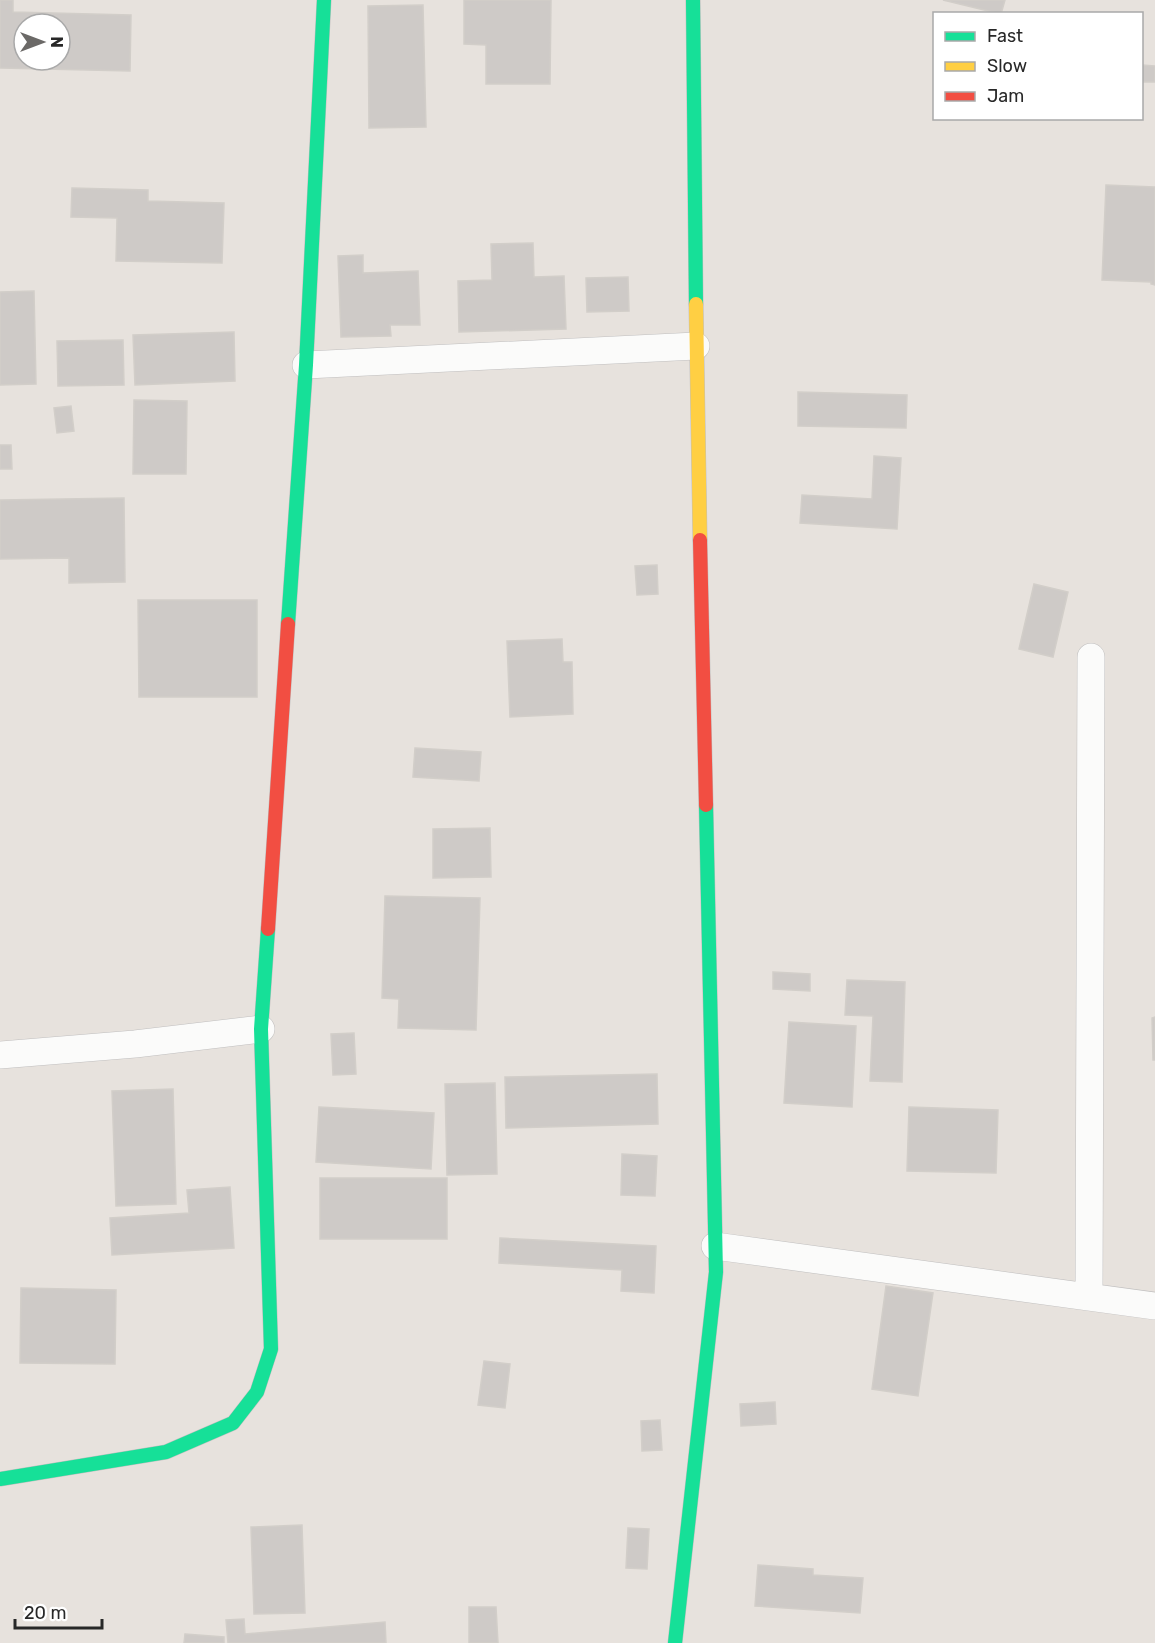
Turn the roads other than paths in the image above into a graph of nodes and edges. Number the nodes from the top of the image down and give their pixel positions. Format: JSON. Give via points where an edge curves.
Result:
{"nodes":[{"id":1,"x":324,"y":0,"type":"edge"},
{"id":2,"x":693,"y":0,"type":"edge"},
{"id":3,"x":696,"y":346,"type":"junction"},
{"id":4,"x":306,"y":365,"type":"junction"},
{"id":5,"x":1091,"y":657,"type":"dead end"},
{"id":6,"x":261,"y":1029,"type":"junction"},
{"id":7,"x":0,"y":1055,"type":"edge"},
{"id":8,"x":715,"y":1246,"type":"junction"},
{"id":9,"x":1089,"y":1297,"type":"junction"},
{"id":10,"x":1155,"y":1306,"type":"edge"},
{"id":11,"x":0,"y":1479,"type":"edge"},
{"id":12,"x":675,"y":1643,"type":"edge"}],
"edges":[{"from":1,"to":4,"type":"street"},
{"from":2,"to":3,"type":"street"},
{"from":3,"to":4,"type":"street"},
{"from":3,"to":8,"type":"street"},
{"from":4,"to":6,"type":"street"},
{"from":5,"to":9,"type":"street"},
{"from":6,"to":7,"type":"street"},
{"from":6,"to":11,"type":"street","via":[[271,1348],[257,1392],[233,1423],[166,1452]]},
{"from":8,"to":9,"type":"street"},
{"from":8,"to":12,"type":"street","via":[[716,1272]]},
{"from":9,"to":10,"type":"street"}]}
